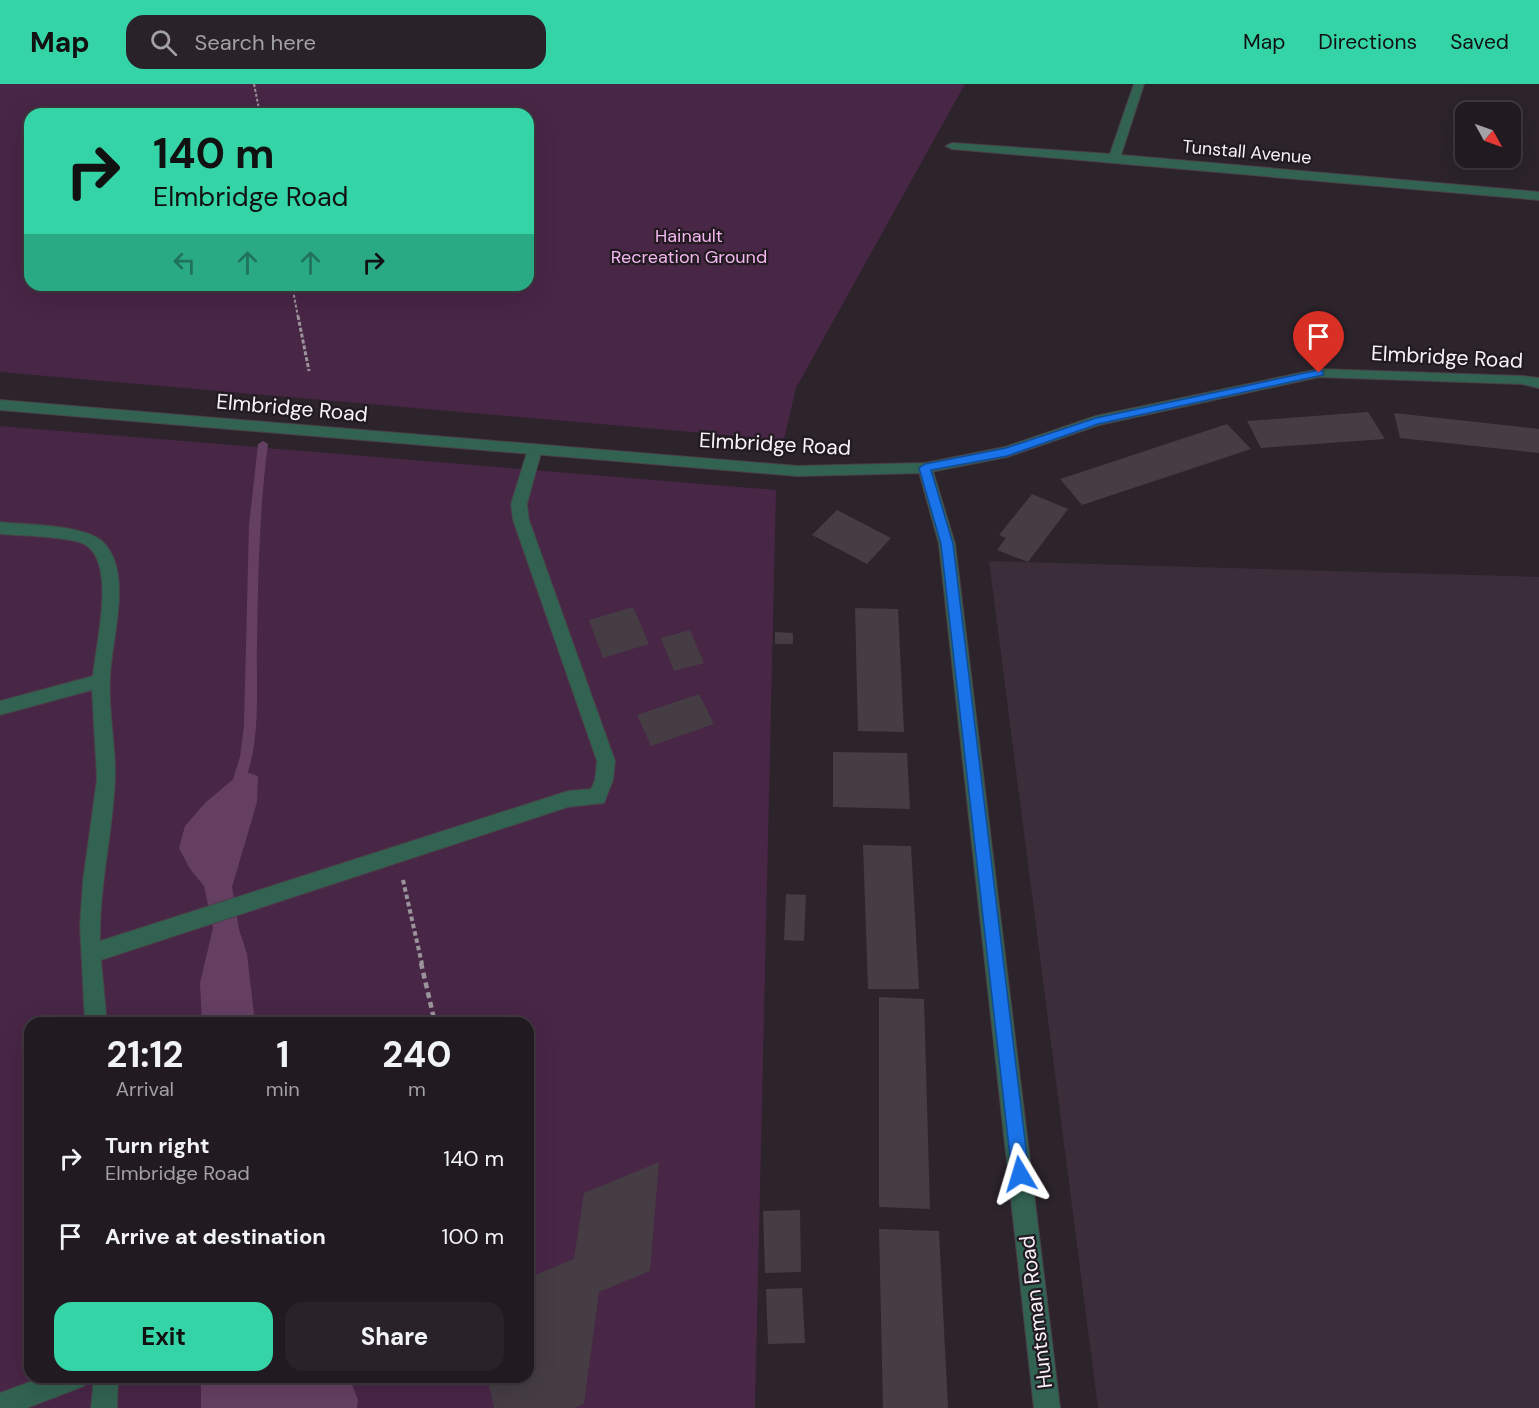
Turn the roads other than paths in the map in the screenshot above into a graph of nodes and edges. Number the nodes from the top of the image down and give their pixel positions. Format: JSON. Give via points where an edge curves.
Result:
{"nodes":[{"id":1,"x":1139,"y":84,"type":"edge"},
{"id":2,"x":952,"y":146,"type":"dead end"},
{"id":3,"x":1114,"y":158,"type":"junction"},
{"id":4,"x":1539,"y":196,"type":"edge"},
{"id":5,"x":1539,"y":383,"type":"edge"},
{"id":6,"x":0,"y":405,"type":"edge"},
{"id":7,"x":536,"y":449,"type":"junction"},
{"id":8,"x":925,"y":468,"type":"junction"},
{"id":9,"x":0,"y":528,"type":"edge"},
{"id":10,"x":101,"y":681,"type":"junction"},
{"id":11,"x":0,"y":708,"type":"edge"},
{"id":12,"x":92,"y":953,"type":"junction"},
{"id":13,"x":96,"y":1017,"type":"edge"},
{"id":14,"x":59,"y":1383,"type":"edge"},
{"id":15,"x":106,"y":1383,"type":"edge"},
{"id":16,"x":0,"y":1406,"type":"edge"},
{"id":17,"x":104,"y":1408,"type":"edge"},
{"id":18,"x":1047,"y":1408,"type":"edge"}],
"edges":[{"from":1,"to":3,"type":"street"},
{"from":2,"to":3,"type":"street","name":"Tunstall Avenue"},
{"from":3,"to":4,"type":"street","name":"Tunstall Avenue"},
{"from":5,"to":8,"type":"street","name":"Elmbridge Road","via":[[1319,373],[1096,421],[1007,452]]},
{"from":6,"to":7,"type":"street","name":"Elmbridge Road"},
{"from":7,"to":8,"type":"street","name":"Elmbridge Road","via":[[798,471]]},
{"from":7,"to":12,"type":"street","via":[[519,504],[521,520],[606,761],[597,797],[568,799]]},
{"from":8,"to":18,"type":"street","name":"Huntsman Road","via":[[947,544]]},
{"from":9,"to":10,"type":"street","via":[[82,537],[94,542],[102,552],[110,594]]},
{"from":10,"to":11,"type":"street"},
{"from":10,"to":12,"type":"street","via":[[106,778],[91,899]]},
{"from":12,"to":13,"type":"street"},
{"from":14,"to":16,"type":"street"},
{"from":15,"to":17,"type":"street"}]}
